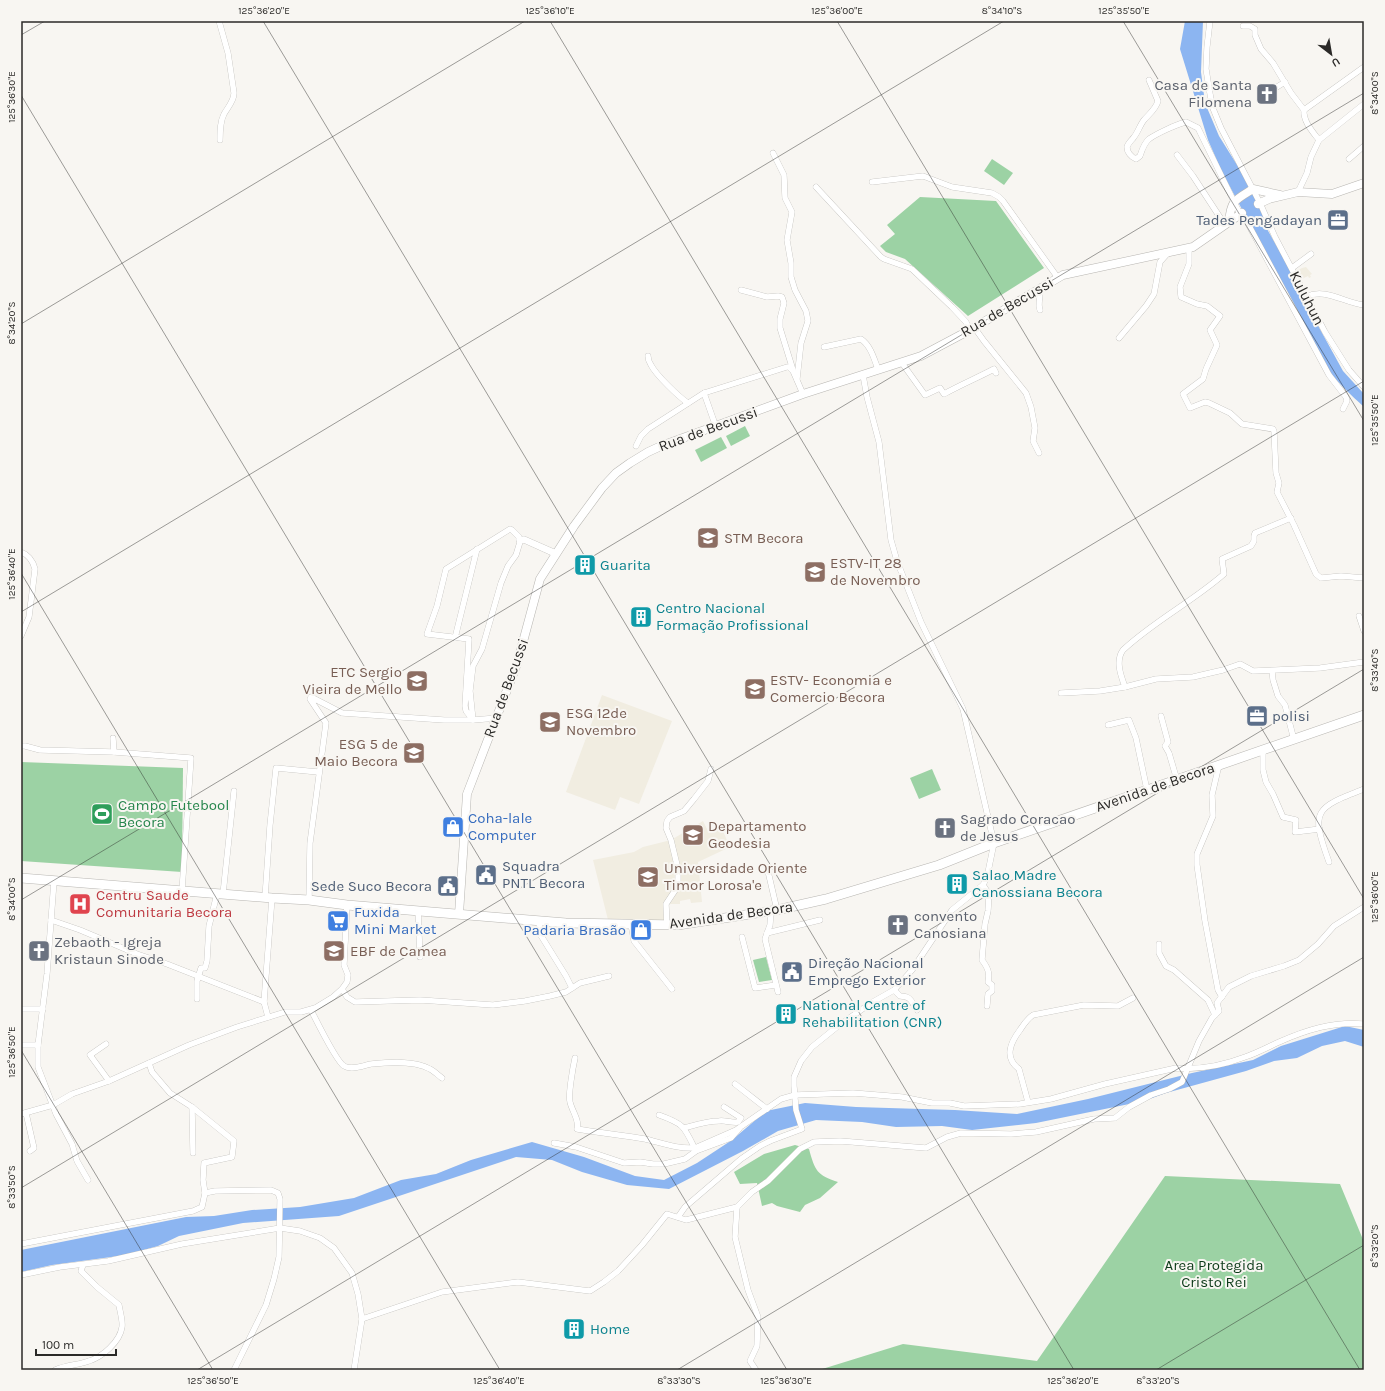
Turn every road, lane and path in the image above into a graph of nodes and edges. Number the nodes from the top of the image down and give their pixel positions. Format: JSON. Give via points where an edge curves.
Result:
{"nodes":[{"id":1,"x":219,"y":21,"type":"edge"},
{"id":2,"x":1210,"y":21,"type":"edge"},
{"id":3,"x":1244,"y":26,"type":"dead end"},
{"id":4,"x":1364,"y":67,"type":"edge"},
{"id":5,"x":1149,"y":80,"type":"dead end"},
{"id":6,"x":1284,"y":82,"type":"junction"},
{"id":7,"x":1267,"y":93,"type":"dead end"},
{"id":8,"x":1364,"y":104,"type":"edge"},
{"id":9,"x":1304,"y":110,"type":"junction"},
{"id":10,"x":220,"y":140,"type":"dead end"},
{"id":11,"x":1319,"y":140,"type":"junction"},
{"id":12,"x":1364,"y":146,"type":"edge"},
{"id":13,"x":773,"y":152,"type":"dead end"},
{"id":14,"x":1177,"y":155,"type":"dead end"},
{"id":15,"x":1349,"y":159,"type":"dead end"},
{"id":16,"x":872,"y":182,"type":"dead end"},
{"id":17,"x":1364,"y":183,"type":"edge"},
{"id":18,"x":816,"y":187,"type":"dead end"},
{"id":19,"x":1253,"y":190,"type":"junction"},
{"id":20,"x":1298,"y":192,"type":"junction"},
{"id":21,"x":1282,"y":196,"type":"junction"},
{"id":22,"x":1235,"y":200,"type":"junction"},
{"id":23,"x":1259,"y":203,"type":"junction"},
{"id":24,"x":1241,"y":213,"type":"junction"},
{"id":25,"x":1227,"y":224,"type":"junction"},
{"id":26,"x":1189,"y":248,"type":"junction"},
{"id":27,"x":1168,"y":253,"type":"junction"},
{"id":28,"x":1311,"y":254,"type":"dead end"},
{"id":29,"x":1292,"y":268,"type":"junction"},
{"id":30,"x":1058,"y":278,"type":"junction"},
{"id":31,"x":1039,"y":289,"type":"junction"},
{"id":32,"x":741,"y":290,"type":"dead end"},
{"id":33,"x":1307,"y":296,"type":"junction"},
{"id":34,"x":1364,"y":305,"type":"edge"},
{"id":35,"x":1040,"y":310,"type":"dead end"},
{"id":36,"x":972,"y":329,"type":"junction"},
{"id":37,"x":1119,"y":338,"type":"dead end"},
{"id":38,"x":824,"y":347,"type":"dead end"},
{"id":39,"x":648,"y":356,"type":"dead end"},
{"id":40,"x":902,"y":363,"type":"junction"},
{"id":41,"x":878,"y":369,"type":"junction"},
{"id":42,"x":793,"y":370,"type":"junction"},
{"id":43,"x":996,"y":373,"type":"dead end"},
{"id":44,"x":863,"y":375,"type":"junction"},
{"id":45,"x":797,"y":379,"type":"junction"},
{"id":46,"x":1364,"y":386,"type":"edge"},
{"id":47,"x":704,"y":393,"type":"junction"},
{"id":48,"x":803,"y":394,"type":"junction"},
{"id":49,"x":688,"y":403,"type":"junction"},
{"id":50,"x":1343,"y":409,"type":"dead end"},
{"id":51,"x":716,"y":427,"type":"junction"},
{"id":52,"x":636,"y":446,"type":"dead end"},
{"id":53,"x":1039,"y":453,"type":"dead end"},
{"id":54,"x":1291,"y":518,"type":"junction"},
{"id":55,"x":520,"y":540,"type":"junction"},
{"id":56,"x":478,"y":549,"type":"junction"},
{"id":57,"x":21,"y":552,"type":"edge"},
{"id":58,"x":1364,"y":578,"type":"edge"},
{"id":59,"x":1359,"y":616,"type":"dead end"},
{"id":60,"x":1364,"y":631,"type":"edge"},
{"id":61,"x":21,"y":636,"type":"edge"},
{"id":62,"x":455,"y":638,"type":"junction"},
{"id":63,"x":1364,"y":662,"type":"edge"},
{"id":64,"x":1272,"y":671,"type":"junction"},
{"id":65,"x":1125,"y":687,"type":"junction"},
{"id":66,"x":1061,"y":693,"type":"dead end"},
{"id":67,"x":1364,"y":715,"type":"edge"},
{"id":68,"x":1161,"y":716,"type":"dead end"},
{"id":69,"x":497,"y":718,"type":"junction"},
{"id":70,"x":473,"y":720,"type":"junction"},
{"id":71,"x":1108,"y":725,"type":"dead end"},
{"id":72,"x":113,"y":738,"type":"dead end"},
{"id":73,"x":1294,"y":740,"type":"junction"},
{"id":74,"x":21,"y":746,"type":"edge"},
{"id":75,"x":1263,"y":750,"type":"junction"},
{"id":76,"x":114,"y":752,"type":"junction"},
{"id":77,"x":1219,"y":765,"type":"junction"},
{"id":78,"x":711,"y":769,"type":"dead end"},
{"id":79,"x":318,"y":772,"type":"junction"},
{"id":80,"x":1177,"y":780,"type":"junction"},
{"id":81,"x":1364,"y":789,"type":"edge"},
{"id":82,"x":1147,"y":790,"type":"junction"},
{"id":83,"x":234,"y":791,"type":"dead end"},
{"id":84,"x":1320,"y":829,"type":"junction"},
{"id":85,"x":994,"y":843,"type":"junction"},
{"id":86,"x":1329,"y":862,"type":"dead end"},
{"id":87,"x":766,"y":867,"type":"dead end"},
{"id":88,"x":21,"y":878,"type":"edge"},
{"id":89,"x":54,"y":880,"type":"junction"},
{"id":90,"x":982,"y":885,"type":"junction"},
{"id":91,"x":182,"y":891,"type":"junction"},
{"id":92,"x":220,"y":894,"type":"junction"},
{"id":93,"x":269,"y":898,"type":"junction"},
{"id":94,"x":309,"y":900,"type":"junction"},
{"id":95,"x":347,"y":905,"type":"junction"},
{"id":96,"x":1364,"y":906,"type":"edge"},
{"id":97,"x":418,"y":910,"type":"junction"},
{"id":98,"x":774,"y":910,"type":"junction"},
{"id":99,"x":459,"y":914,"type":"junction"},
{"id":100,"x":51,"y":920,"type":"junction"},
{"id":101,"x":820,"y":920,"type":"dead end"},
{"id":102,"x":539,"y":921,"type":"junction"},
{"id":103,"x":631,"y":924,"type":"junction"},
{"id":104,"x":667,"y":925,"type":"junction"},
{"id":105,"x":767,"y":933,"type":"junction"},
{"id":106,"x":742,"y":937,"type":"dead end"},
{"id":107,"x":1159,"y":944,"type":"dead end"},
{"id":108,"x":420,"y":957,"type":"dead end"},
{"id":109,"x":199,"y":976,"type":"junction"},
{"id":110,"x":609,"y":976,"type":"dead end"},
{"id":111,"x":776,"y":985,"type":"junction"},
{"id":112,"x":572,"y":988,"type":"junction"},
{"id":113,"x":342,"y":989,"type":"junction"},
{"id":114,"x":672,"y":989,"type":"dead end"},
{"id":115,"x":894,"y":990,"type":"junction"},
{"id":116,"x":778,"y":992,"type":"dead end"},
{"id":117,"x":1222,"y":997,"type":"junction"},
{"id":118,"x":1133,"y":998,"type":"dead end"},
{"id":119,"x":196,"y":1000,"type":"dead end"},
{"id":120,"x":264,"y":1002,"type":"junction"},
{"id":121,"x":987,"y":1006,"type":"dead end"},
{"id":122,"x":21,"y":1009,"type":"edge"},
{"id":123,"x":42,"y":1009,"type":"junction"},
{"id":124,"x":311,"y":1010,"type":"junction"},
{"id":125,"x":917,"y":1010,"type":"dead end"},
{"id":126,"x":1215,"y":1015,"type":"junction"},
{"id":127,"x":268,"y":1018,"type":"junction"},
{"id":128,"x":1364,"y":1024,"type":"edge"},
{"id":129,"x":106,"y":1044,"type":"dead end"},
{"id":130,"x":21,"y":1045,"type":"edge"},
{"id":131,"x":38,"y":1045,"type":"junction"},
{"id":132,"x":575,"y":1058,"type":"dead end"},
{"id":133,"x":149,"y":1063,"type":"junction"},
{"id":134,"x":1187,"y":1069,"type":"junction"},
{"id":135,"x":442,"y":1078,"type":"dead end"},
{"id":136,"x":109,"y":1081,"type":"junction"},
{"id":137,"x":735,"y":1084,"type":"dead end"},
{"id":138,"x":795,"y":1095,"type":"junction"},
{"id":139,"x":1028,"y":1102,"type":"junction"},
{"id":140,"x":53,"y":1105,"type":"junction"},
{"id":141,"x":192,"y":1107,"type":"junction"},
{"id":142,"x":724,"y":1107,"type":"dead end"},
{"id":143,"x":767,"y":1108,"type":"junction"},
{"id":144,"x":24,"y":1114,"type":"edge"},
{"id":145,"x":659,"y":1115,"type":"dead end"},
{"id":146,"x":684,"y":1128,"type":"junction"},
{"id":147,"x":554,"y":1143,"type":"dead end"},
{"id":148,"x":696,"y":1150,"type":"junction"},
{"id":149,"x":30,"y":1151,"type":"dead end"},
{"id":150,"x":193,"y":1153,"type":"dead end"},
{"id":151,"x":88,"y":1180,"type":"dead end"},
{"id":152,"x":205,"y":1193,"type":"junction"},
{"id":153,"x":737,"y":1207,"type":"junction"},
{"id":154,"x":678,"y":1217,"type":"junction"},
{"id":155,"x":280,"y":1226,"type":"junction"},
{"id":156,"x":21,"y":1244,"type":"edge"},
{"id":157,"x":83,"y":1265,"type":"junction"},
{"id":158,"x":21,"y":1275,"type":"edge"},
{"id":159,"x":362,"y":1319,"type":"junction"},
{"id":160,"x":56,"y":1370,"type":"edge"},
{"id":161,"x":234,"y":1370,"type":"edge"},
{"id":162,"x":354,"y":1370,"type":"edge"},
{"id":163,"x":756,"y":1370,"type":"edge"}],
"edges":[{"from":1,"to":10,"type":"street","via":[[228,52],[234,93],[234,98],[222,119]]},
{"from":2,"to":19,"type":"street","name":"Kuluhun","via":[[1206,69],[1212,106]]},
{"from":3,"to":6,"type":"street","via":[[1255,29],[1257,42]]},
{"from":4,"to":9,"type":"street"},
{"from":5,"to":22,"type":"street","via":[[1158,100],[1157,106],[1142,122],[1128,144],[1128,152],[1136,159],[1148,140],[1179,123],[1186,122],[1198,128]]},
{"from":6,"to":7,"type":"street"},
{"from":6,"to":9,"type":"street"},
{"from":8,"to":11,"type":"street"},
{"from":9,"to":11,"type":"street","via":[[1305,120]]},
{"from":11,"to":20,"type":"street"},
{"from":12,"to":15,"type":"street"},
{"from":13,"to":45,"type":"street","via":[[784,175],[785,198],[792,212],[787,240],[791,277],[808,320],[801,342]]},
{"from":14,"to":25,"type":"street"},
{"from":16,"to":30,"type":"street","via":[[923,176],[952,187],[996,194]]},
{"from":17,"to":20,"type":"street","via":[[1332,194]]},
{"from":18,"to":36,"type":"street","via":[[881,257],[912,268]]},
{"from":19,"to":21,"type":"street"},
{"from":19,"to":22,"type":"street"},
{"from":19,"to":23,"type":"street","name":"Kuluhun"},
{"from":20,"to":21,"type":"street"},
{"from":21,"to":23,"type":"street"},
{"from":22,"to":24,"type":"street"},
{"from":22,"to":25,"type":"street"},
{"from":23,"to":29,"type":"street","name":"Kuluhun"},
{"from":24,"to":25,"type":"street","name":"Rua de Becussi"},
{"from":24,"to":50,"type":"street","via":[[1329,375],[1346,397],[1348,402]]},
{"from":25,"to":26,"type":"street","name":"Rua de Becussi"},
{"from":26,"to":27,"type":"street","name":"Rua de Becussi"},
{"from":26,"to":54,"type":"street","via":[[1189,264],[1180,287],[1181,297],[1207,306],[1220,316],[1210,330],[1217,344],[1203,379],[1183,394],[1190,408],[1208,402],[1230,413],[1242,424],[1274,430],[1276,473],[1279,483],[1277,492]]},
{"from":27,"to":30,"type":"street","name":"Rua de Becussi"},
{"from":27,"to":37,"type":"street","via":[[1160,262],[1154,294]]},
{"from":28,"to":29,"type":"street"},
{"from":29,"to":33,"type":"street","name":"Kuluhun"},
{"from":30,"to":31,"type":"street","name":"Rua de Becussi"},
{"from":31,"to":35,"type":"street"},
{"from":31,"to":36,"type":"street","name":"Rua de Becussi"},
{"from":32,"to":42,"type":"street","via":[[767,297],[782,297],[784,303],[780,328]]},
{"from":33,"to":34,"type":"street","via":[[1314,293],[1330,294]]},
{"from":33,"to":46,"type":"street","name":"Kuluhun","via":[[1325,332],[1349,370]]},
{"from":36,"to":40,"type":"street","name":"Rua de Becussi","via":[[921,356]]},
{"from":36,"to":53,"type":"street","via":[[1026,393],[1035,428],[1033,441]]},
{"from":38,"to":41,"type":"street","via":[[861,339],[870,349]]},
{"from":39,"to":49,"type":"street","via":[[654,370]]},
{"from":40,"to":41,"type":"street","name":"Rua de Becussi"},
{"from":40,"to":43,"type":"street","via":[[925,395],[940,388],[944,394],[994,369]]},
{"from":41,"to":44,"type":"street","name":"Rua de Becussi"},
{"from":42,"to":45,"type":"street"},
{"from":42,"to":47,"type":"street","via":[[784,367]]},
{"from":44,"to":48,"type":"street","name":"Rua de Becussi"},
{"from":44,"to":85,"type":"street","via":[[879,442],[891,540],[921,622],[963,709]]},
{"from":45,"to":48,"type":"street"},
{"from":47,"to":49,"type":"street"},
{"from":47,"to":51,"type":"street"},
{"from":48,"to":51,"type":"street","name":"Rua de Becussi"},
{"from":49,"to":52,"type":"street","via":[[644,432]]},
{"from":51,"to":69,"type":"street","name":"Rua de Becussi","via":[[648,452],[616,473],[602,488],[540,579],[523,646]]},
{"from":54,"to":58,"type":"street","via":[[1319,577]]},
{"from":54,"to":65,"type":"street","via":[[1255,533],[1251,546],[1222,559],[1224,574],[1146,630],[1123,650],[1118,660]]},
{"from":55,"to":55,"type":"street","via":[[524,539],[556,553],[524,540]]},
{"from":55,"to":56,"type":"street","via":[[510,529]]},
{"from":55,"to":70,"type":"street","via":[[516,555],[501,583],[482,649],[473,666],[470,691]]},
{"from":56,"to":62,"type":"street"},
{"from":56,"to":62,"type":"street","via":[[446,569],[428,634]]},
{"from":57,"to":61,"type":"street","via":[[33,562],[35,569],[29,617]]},
{"from":59,"to":60,"type":"street"},
{"from":62,"to":70,"type":"street","via":[[469,640],[465,706]]},
{"from":63,"to":64,"type":"street"},
{"from":64,"to":65,"type":"street","via":[[1253,671],[1240,664],[1193,677],[1156,679]]},
{"from":64,"to":73,"type":"street","via":[[1276,691],[1285,705]]},
{"from":65,"to":66,"type":"street"},
{"from":67,"to":73,"type":"main road","name":"Avenida de Becora"},
{"from":68,"to":80,"type":"street","via":[[1168,742],[1165,746],[1170,753]]},
{"from":69,"to":70,"type":"street"},
{"from":69,"to":99,"type":"street","name":"Rua de Becussi","via":[[467,794]]},
{"from":70,"to":79,"type":"street","via":[[342,713],[310,697],[326,723]]},
{"from":71,"to":82,"type":"street","via":[[1129,720],[1136,738]]},
{"from":72,"to":76,"type":"street"},
{"from":73,"to":75,"type":"main road","name":"Avenida de Becora"},
{"from":74,"to":76,"type":"street","via":[[40,750]]},
{"from":75,"to":77,"type":"main road","name":"Avenida de Becora"},
{"from":75,"to":84,"type":"street","via":[[1266,782],[1283,817],[1296,820],[1295,832]]},
{"from":76,"to":91,"type":"street","via":[[191,758]]},
{"from":77,"to":80,"type":"main road","name":"Avenida de Becora"},
{"from":77,"to":117,"type":"street","via":[[1212,795],[1213,816],[1198,854],[1197,865],[1207,935],[1218,990]]},
{"from":78,"to":104,"type":"street","via":[[708,781],[694,800],[684,811],[667,821],[666,828],[678,869],[678,886],[666,904]]},
{"from":79,"to":93,"type":"street","via":[[276,768],[270,825]]},
{"from":79,"to":94,"type":"street","via":[[310,843]]},
{"from":80,"to":82,"type":"main road","name":"Avenida de Becora"},
{"from":81,"to":84,"type":"street","via":[[1325,807],[1319,816]]},
{"from":82,"to":85,"type":"main road","name":"Avenida de Becora"},
{"from":83,"to":92,"type":"street"},
{"from":84,"to":86,"type":"street"},
{"from":85,"to":90,"type":"street","via":[[987,877]]},
{"from":85,"to":98,"type":"main road","name":"Avenida de Becora","via":[[939,865],[826,899]]},
{"from":87,"to":98,"type":"street"},
{"from":88,"to":89,"type":"main road","name":"Avenida de Becora"},
{"from":89,"to":91,"type":"main road","name":"Avenida de Becora"},
{"from":89,"to":100,"type":"street"},
{"from":90,"to":115,"type":"street","via":[[952,910],[912,970]]},
{"from":90,"to":121,"type":"street","via":[[989,894],[982,960],[990,975],[988,982],[992,985]]},
{"from":91,"to":92,"type":"main road","name":"Avenida de Becora"},
{"from":92,"to":93,"type":"main road","name":"Avenida de Becora"},
{"from":92,"to":109,"type":"street","via":[[209,926],[207,961]]},
{"from":93,"to":94,"type":"main road","name":"Avenida de Becora"},
{"from":93,"to":120,"type":"street"},
{"from":94,"to":95,"type":"main road","name":"Avenida de Becora"},
{"from":95,"to":97,"type":"main road","name":"Avenida de Becora"},
{"from":95,"to":113,"type":"street","via":[[344,965],[348,975]]},
{"from":96,"to":117,"type":"street","via":[[1334,926],[1299,960],[1251,976],[1229,987]]},
{"from":97,"to":99,"type":"main road","name":"Avenida de Becora"},
{"from":97,"to":108,"type":"street"},
{"from":98,"to":104,"type":"main road","name":"Avenida de Becora"},
{"from":98,"to":105,"type":"street"},
{"from":99,"to":102,"type":"main road","name":"Avenida de Becora"},
{"from":100,"to":109,"type":"street"},
{"from":100,"to":123,"type":"street"},
{"from":101,"to":105,"type":"street"},
{"from":102,"to":103,"type":"main road","name":"Avenida de Becora"},
{"from":102,"to":112,"type":"street","via":[[540,934]]},
{"from":103,"to":104,"type":"main road","name":"Avenida de Becora"},
{"from":103,"to":114,"type":"street","via":[[634,941]]},
{"from":105,"to":111,"type":"street","via":[[765,939]]},
{"from":106,"to":111,"type":"street","via":[[755,988]]},
{"from":107,"to":126,"type":"street","via":[[1159,953],[1166,966],[1208,1000]]},
{"from":109,"to":119,"type":"street"},
{"from":109,"to":120,"type":"street"},
{"from":110,"to":112,"type":"street","via":[[580,983]]},
{"from":111,"to":116,"type":"street"},
{"from":112,"to":113,"type":"street","via":[[566,992],[525,1002],[493,1005],[420,1000],[354,1002]]},
{"from":113,"to":124,"type":"street"},
{"from":115,"to":125,"type":"street","via":[[900,996],[907,996]]},
{"from":115,"to":138,"type":"street","via":[[871,1003],[812,1047],[801,1061],[794,1077]]},
{"from":117,"to":126,"type":"street","via":[[1218,1003],[1219,1011]]},
{"from":118,"to":139,"type":"street","via":[[1118,1006],[1084,1004],[1028,1018],[1014,1038],[1010,1047],[1010,1058],[1020,1069]]},
{"from":120,"to":127,"type":"street"},
{"from":122,"to":123,"type":"street"},
{"from":123,"to":131,"type":"street"},
{"from":124,"to":127,"type":"street","via":[[285,1012]]},
{"from":124,"to":135,"type":"street","via":[[345,1067],[416,1064],[430,1069]]},
{"from":126,"to":134,"type":"street","via":[[1199,1041]]},
{"from":127,"to":133,"type":"street","via":[[189,1045]]},
{"from":128,"to":134,"type":"street","via":[[1348,1022],[1327,1025],[1298,1034],[1245,1058]]},
{"from":129,"to":136,"type":"street","via":[[90,1055]]},
{"from":130,"to":131,"type":"street"},
{"from":131,"to":140,"type":"street","via":[[38,1067]]},
{"from":132,"to":148,"type":"street","via":[[570,1101],[578,1125],[577,1130],[645,1139]]},
{"from":133,"to":136,"type":"street"},
{"from":133,"to":141,"type":"street","via":[[152,1072],[170,1093]]},
{"from":134,"to":139,"type":"street","via":[[1176,1068],[1051,1099]]},
{"from":134,"to":153,"type":"street","via":[[1182,1082],[1151,1095],[1115,1118],[1094,1119],[1036,1132],[961,1133],[926,1148],[860,1142],[814,1142],[800,1149]]},
{"from":136,"to":140,"type":"street","via":[[72,1094]]},
{"from":137,"to":143,"type":"street"},
{"from":138,"to":139,"type":"street","via":[[853,1092],[964,1106]]},
{"from":138,"to":143,"type":"street","via":[[781,1098]]},
{"from":138,"to":154,"type":"street","via":[[796,1110],[802,1129],[760,1146],[741,1159],[685,1207]]},
{"from":140,"to":144,"type":"street"},
{"from":140,"to":151,"type":"street"},
{"from":141,"to":150,"type":"street"},
{"from":141,"to":152,"type":"street","via":[[234,1141],[232,1157],[204,1163],[202,1180]]},
{"from":142,"to":146,"type":"street","via":[[741,1118],[738,1122],[720,1120]]},
{"from":143,"to":148,"type":"street","via":[[741,1125],[731,1138]]},
{"from":144,"to":149,"type":"street","via":[[34,1148]]},
{"from":145,"to":146,"type":"street"},
{"from":146,"to":148,"type":"street"},
{"from":147,"to":148,"type":"street","via":[[576,1147],[624,1163],[664,1164],[685,1159]]},
{"from":152,"to":155,"type":"street","via":[[271,1190],[278,1193]]},
{"from":152,"to":156,"type":"street","via":[[202,1207],[193,1211]]},
{"from":153,"to":154,"type":"street","via":[[686,1220]]},
{"from":153,"to":163,"type":"street","via":[[735,1237],[748,1290],[758,1317],[757,1346],[750,1361]]},
{"from":154,"to":159,"type":"street","via":[[667,1214],[618,1271],[590,1291],[518,1282],[442,1292]]},
{"from":155,"to":157,"type":"street"},
{"from":155,"to":159,"type":"street","via":[[320,1238],[334,1248],[352,1273]]},
{"from":155,"to":161,"type":"street","via":[[279,1257],[266,1305]]},
{"from":157,"to":158,"type":"street"},
{"from":157,"to":160,"type":"street","via":[[81,1271],[120,1306],[122,1327],[117,1340],[106,1352],[90,1361]]},
{"from":159,"to":162,"type":"street"}]}
